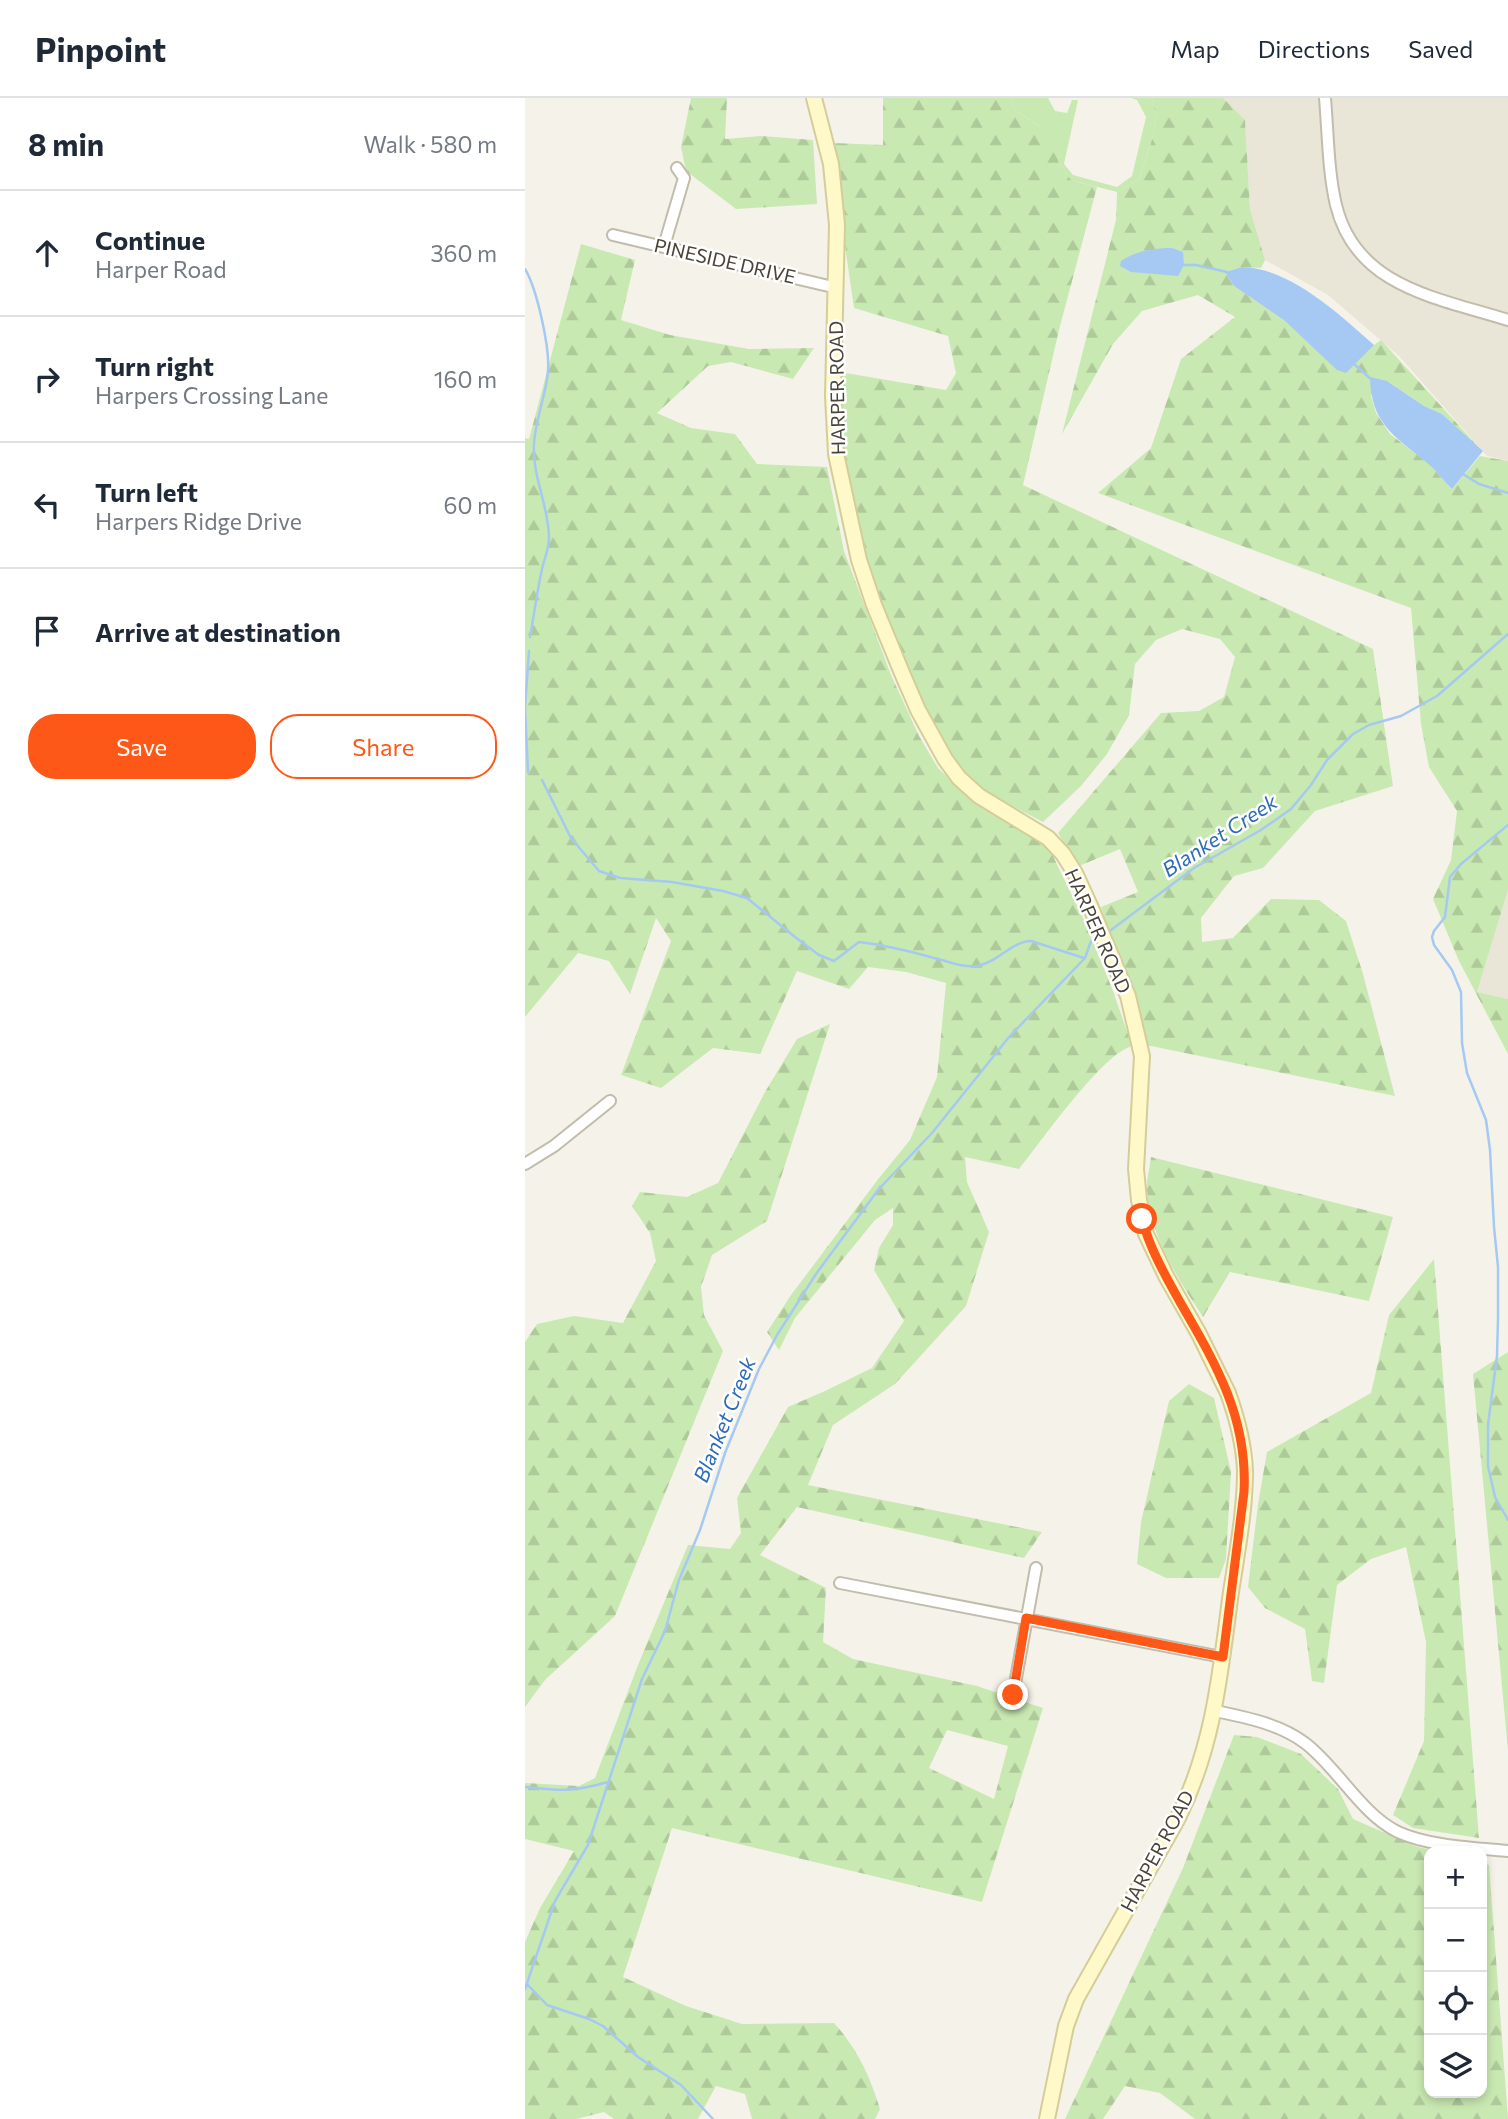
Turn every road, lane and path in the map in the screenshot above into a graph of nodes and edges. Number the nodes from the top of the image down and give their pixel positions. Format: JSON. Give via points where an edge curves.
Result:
{"nodes":[{"id":1,"x":814,"y":98,"type":"edge"},
{"id":2,"x":1325,"y":98,"type":"edge"},
{"id":3,"x":677,"y":168,"type":"dead end"},
{"id":4,"x":613,"y":235,"type":"dead end"},
{"id":5,"x":664,"y":246,"type":"junction"},
{"id":6,"x":837,"y":288,"type":"junction"},
{"id":7,"x":1508,"y":320,"type":"edge"},
{"id":8,"x":610,"y":1101,"type":"dead end"},
{"id":9,"x":525,"y":1164,"type":"edge"},
{"id":10,"x":1036,"y":1568,"type":"dead end"},
{"id":11,"x":840,"y":1583,"type":"dead end"},
{"id":12,"x":1026,"y":1618,"type":"junction"},
{"id":13,"x":1223,"y":1657,"type":"junction"},
{"id":14,"x":1013,"y":1695,"type":"dead end"},
{"id":15,"x":1215,"y":1711,"type":"junction"},
{"id":16,"x":1508,"y":1851,"type":"edge"},
{"id":17,"x":1047,"y":2119,"type":"edge"}],
"edges":[{"from":1,"to":6,"type":"street","name":"HARPER ROAD","via":[[831,164]]},
{"from":2,"to":7,"type":"street","via":[[1335,202],[1355,247],[1370,265],[1409,289]]},
{"from":3,"to":5,"type":"street","via":[[684,178]]},
{"from":4,"to":5,"type":"street","name":"PINESIDE DRIVE"},
{"from":5,"to":6,"type":"street","name":"PINESIDE DRIVE"},
{"from":6,"to":13,"type":"street","name":"HARPER ROAD","via":[[836,454],[874,605],[930,732],[959,778],[979,796],[1048,838],[1063,854],[1128,996],[1142,1056],[1136,1169],[1142,1219],[1153,1252],[1228,1393],[1244,1453],[1243,1505]]},
{"from":8,"to":9,"type":"street"},
{"from":10,"to":12,"type":"street"},
{"from":11,"to":12,"type":"street"},
{"from":12,"to":13,"type":"street"},
{"from":12,"to":14,"type":"street"},
{"from":13,"to":15,"type":"street","name":"HARPER ROAD"},
{"from":15,"to":16,"type":"street","via":[[1243,1716],[1305,1743],[1375,1815],[1397,1831]]},
{"from":15,"to":17,"type":"street","name":"HARPER ROAD","via":[[1190,1795],[1076,1999]]}]}
